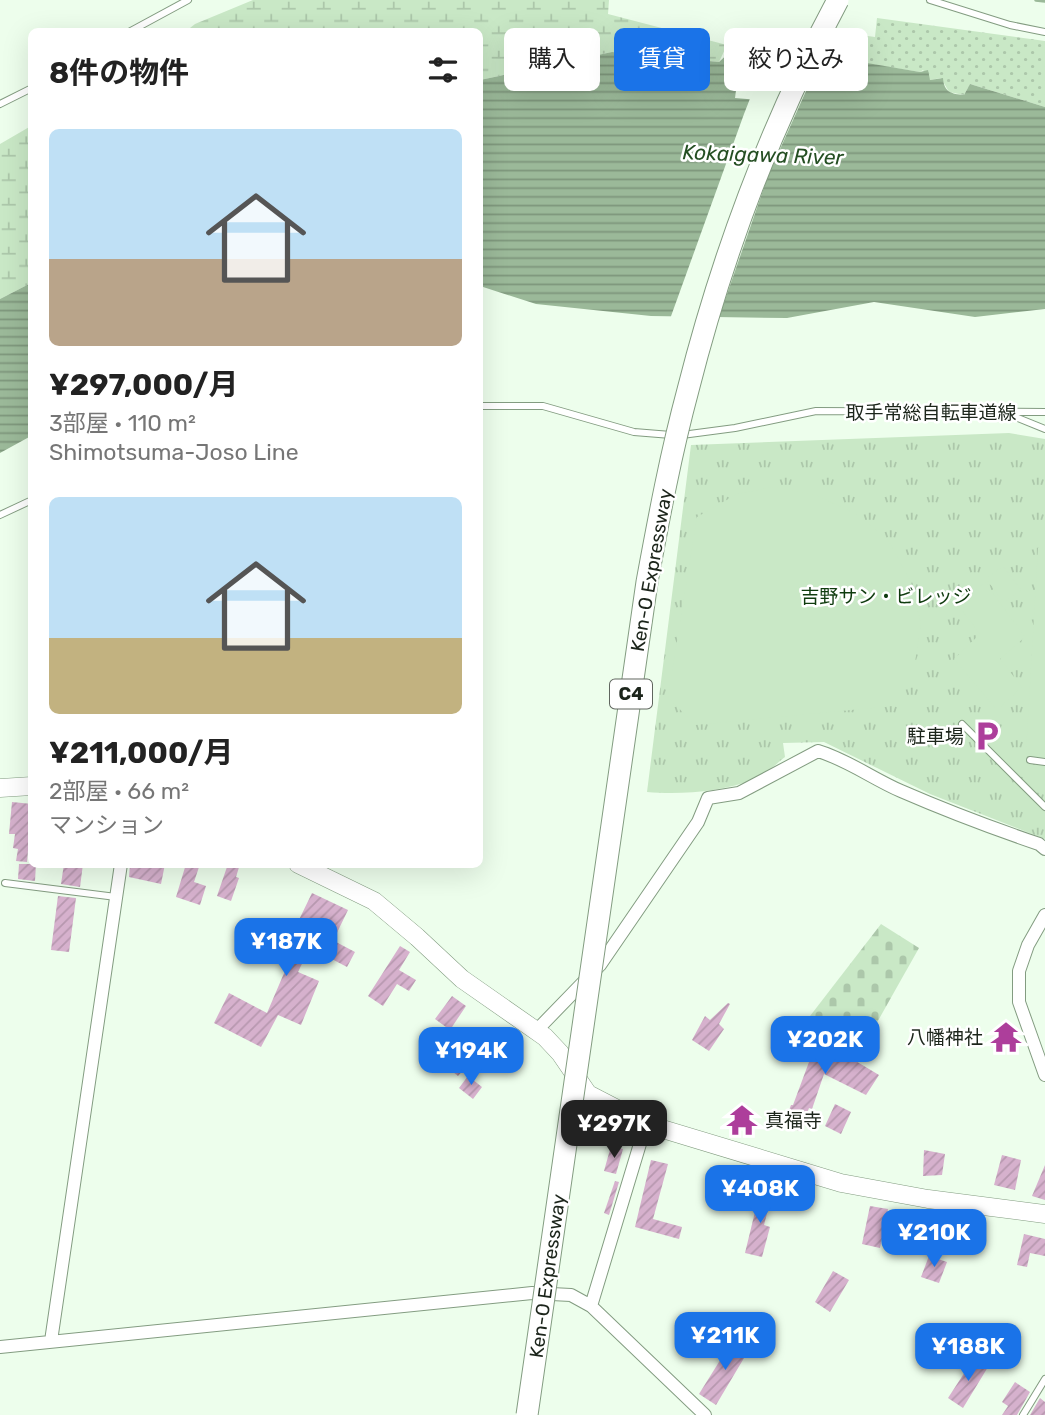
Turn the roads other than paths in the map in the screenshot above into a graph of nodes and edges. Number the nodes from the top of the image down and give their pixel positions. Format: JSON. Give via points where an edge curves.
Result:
{"nodes":[{"id":1,"x":188,"y":0,"type":"edge"},
{"id":2,"x":838,"y":0,"type":"edge"},
{"id":3,"x":930,"y":0,"type":"edge"},
{"id":4,"x":136,"y":28,"type":"edge"},
{"id":5,"x":1045,"y":31,"type":"edge"},
{"id":6,"x":28,"y":90,"type":"edge"},
{"id":7,"x":0,"y":104,"type":"edge"},
{"id":8,"x":483,"y":407,"type":"edge"},
{"id":9,"x":1002,"y":412,"type":"junction"},
{"id":10,"x":1045,"y":412,"type":"edge"},
{"id":11,"x":1045,"y":429,"type":"edge"},
{"id":12,"x":28,"y":502,"type":"edge"},
{"id":13,"x":0,"y":515,"type":"edge"},
{"id":14,"x":961,"y":724,"type":"dead end"},
{"id":15,"x":1030,"y":760,"type":"dead end"},
{"id":16,"x":1045,"y":762,"type":"edge"},
{"id":17,"x":28,"y":786,"type":"edge"},
{"id":18,"x":0,"y":788,"type":"edge"},
{"id":19,"x":1045,"y":807,"type":"edge"},
{"id":20,"x":1045,"y":849,"type":"edge"},
{"id":21,"x":120,"y":868,"type":"edge"},
{"id":22,"x":306,"y":868,"type":"edge"},
{"id":23,"x":5,"y":883,"type":"dead end"},
{"id":24,"x":116,"y":897,"type":"junction"},
{"id":25,"x":1045,"y":915,"type":"edge"},
{"id":26,"x":537,"y":1030,"type":"junction"},
{"id":27,"x":1045,"y":1074,"type":"edge"},
{"id":28,"x":646,"y":1124,"type":"junction"},
{"id":29,"x":960,"y":1202,"type":"junction"},
{"id":30,"x":1045,"y":1214,"type":"edge"},
{"id":31,"x":951,"y":1245,"type":"dead end"},
{"id":32,"x":591,"y":1306,"type":"junction"},
{"id":33,"x":51,"y":1341,"type":"junction"},
{"id":34,"x":0,"y":1348,"type":"edge"},
{"id":35,"x":1045,"y":1379,"type":"edge"},
{"id":36,"x":527,"y":1415,"type":"edge"},
{"id":37,"x":705,"y":1415,"type":"edge"},
{"id":38,"x":1023,"y":1415,"type":"edge"}],
"edges":[{"from":1,"to":4,"type":"lane"},
{"from":2,"to":36,"type":"highway","name":"Ken-O Expressway","number":"C4","bridge":true,"via":[[747,201],[688,390],[666,483],[647,582]]},
{"from":3,"to":5,"type":"lane"},
{"from":6,"to":7,"type":"lane"},
{"from":8,"to":9,"type":"lane","name":"取手常総自転車道線","via":[[543,406],[662,436],[722,430],[816,411]]},
{"from":9,"to":10,"type":"lane","name":"取手常総自転車道線"},
{"from":9,"to":11,"type":"lane"},
{"from":12,"to":13,"type":"lane"},
{"from":14,"to":19,"type":"lane"},
{"from":15,"to":16,"type":"lane"},
{"from":17,"to":18,"type":"main road"},
{"from":20,"to":26,"type":"street","via":[[898,790],[818,751],[739,793],[708,798],[698,822],[600,965]]},
{"from":21,"to":24,"type":"street"},
{"from":22,"to":26,"type":"main road","via":[[374,901],[462,979]]},
{"from":23,"to":24,"type":"lane"},
{"from":24,"to":33,"type":"street"},
{"from":25,"to":27,"type":"street","via":[[1019,971],[1019,1002]]},
{"from":26,"to":28,"type":"main road","via":[[560,1053],[588,1094]]},
{"from":28,"to":29,"type":"main road","via":[[841,1182]]},
{"from":28,"to":32,"type":"street"},
{"from":29,"to":30,"type":"main road"},
{"from":29,"to":31,"type":"lane"},
{"from":32,"to":33,"type":"street","via":[[571,1296],[532,1293]]},
{"from":32,"to":37,"type":"street"},
{"from":33,"to":34,"type":"street"},
{"from":35,"to":38,"type":"lane"}]}
